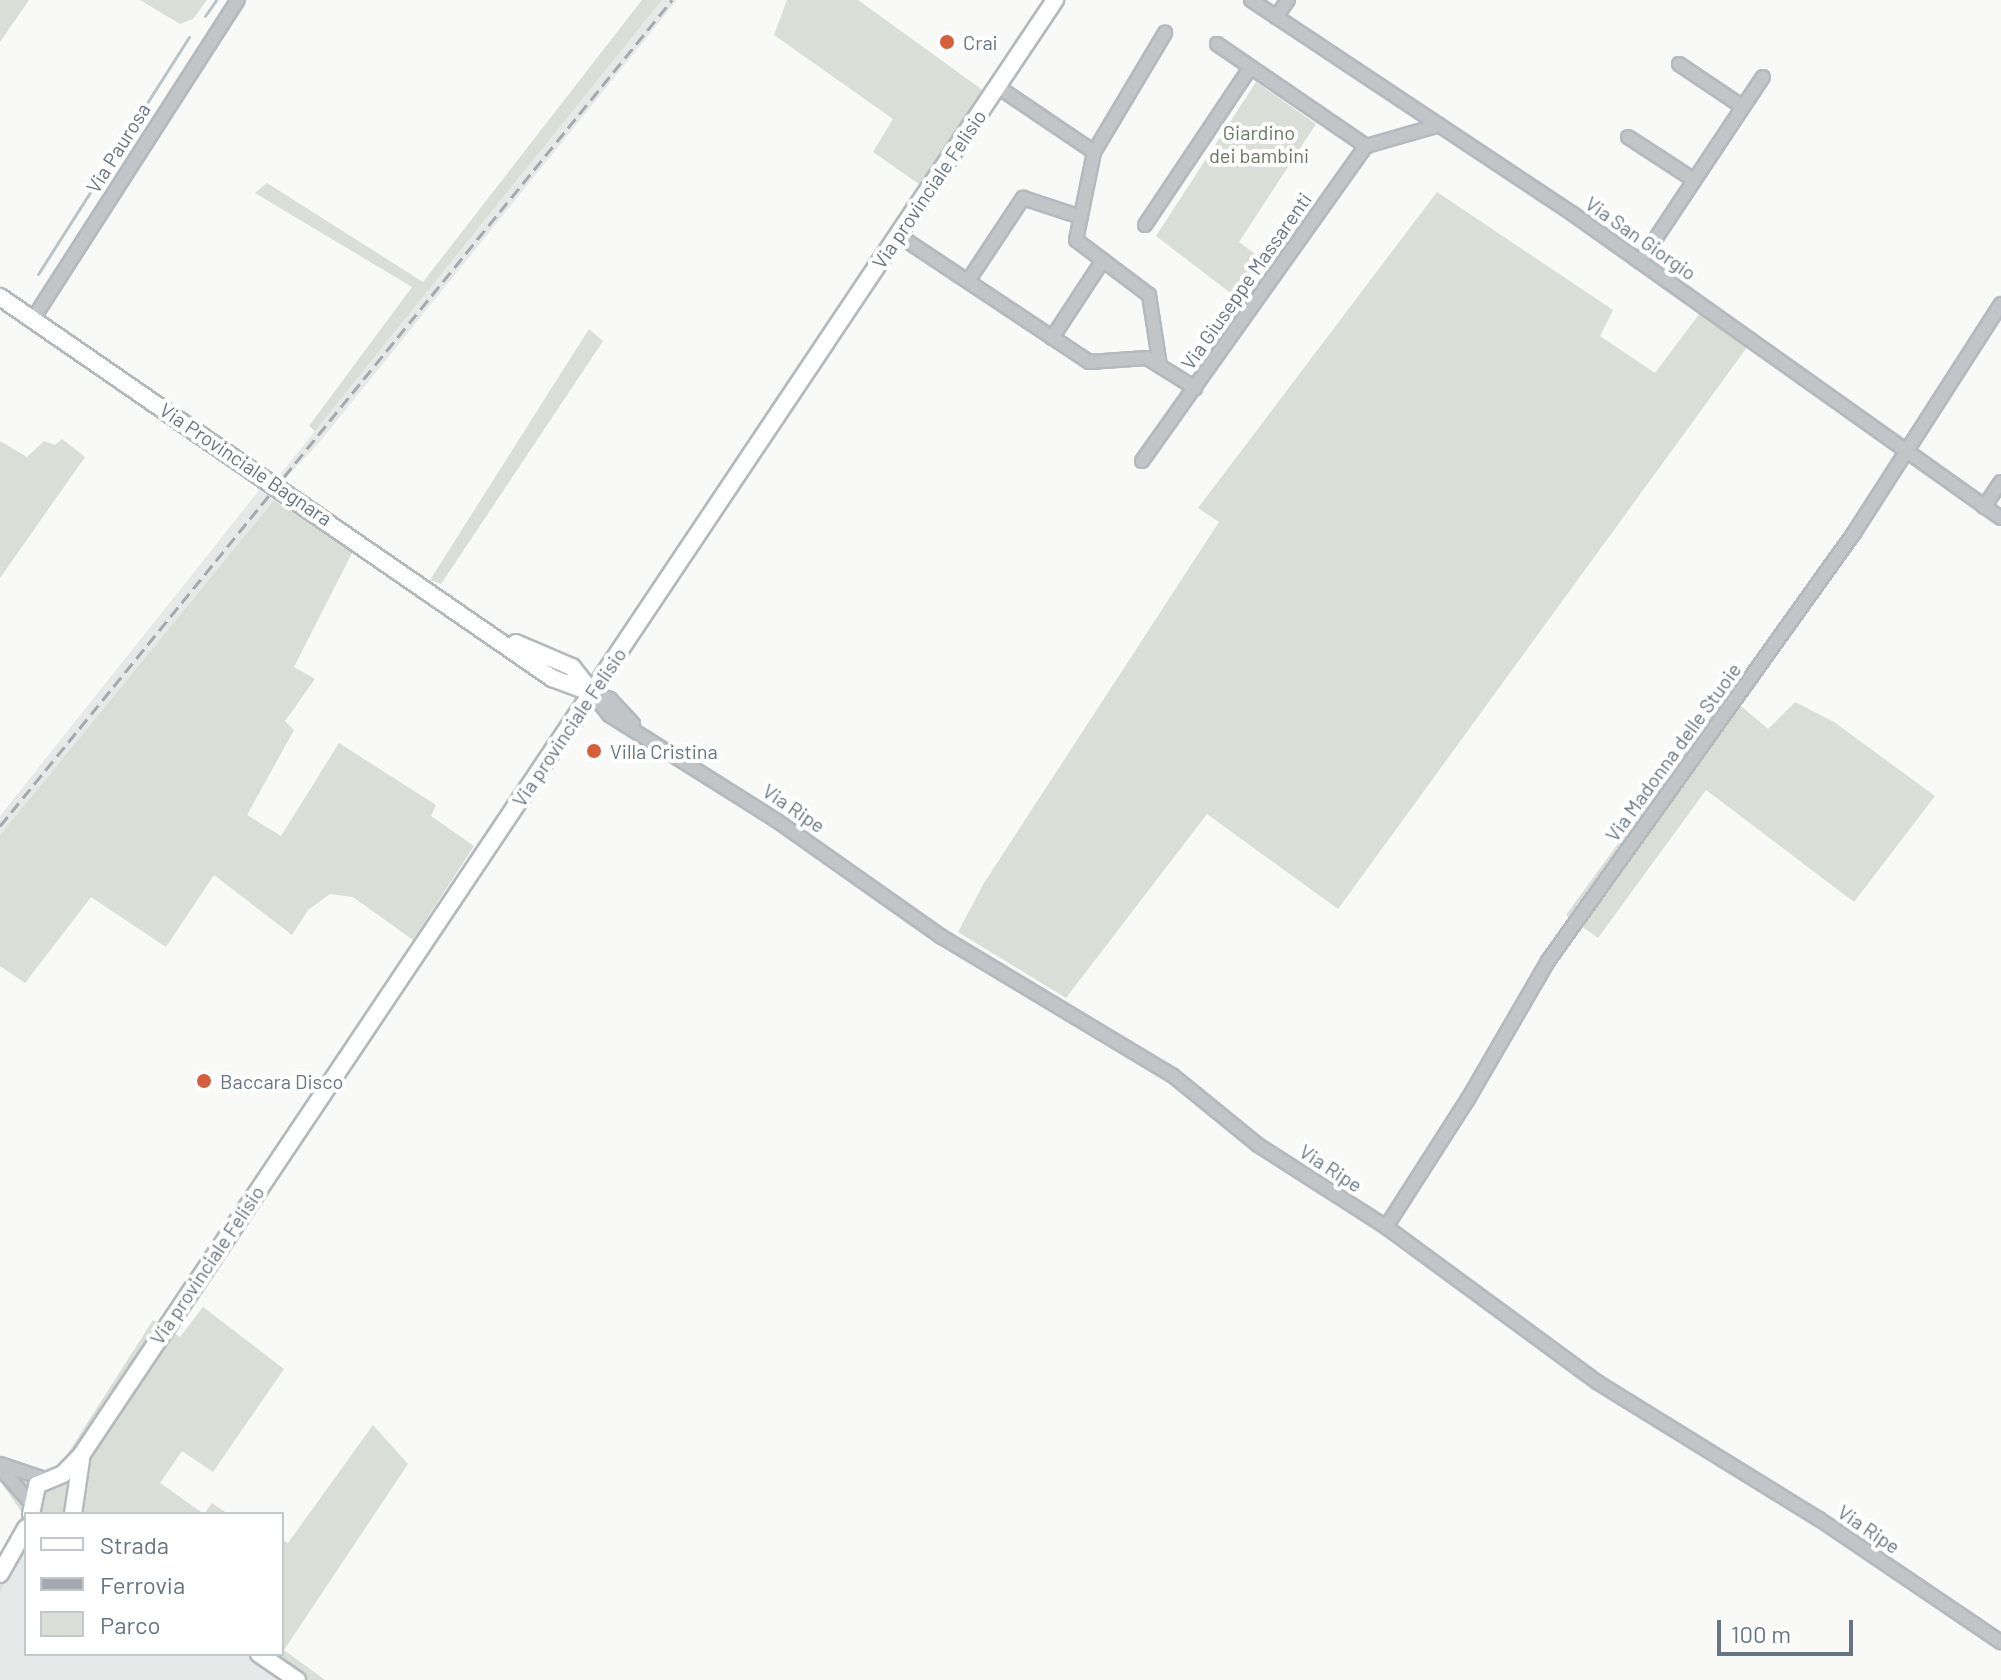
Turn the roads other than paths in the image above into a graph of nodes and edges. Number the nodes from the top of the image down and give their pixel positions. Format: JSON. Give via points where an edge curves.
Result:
{"nodes":[{"id":1,"x":238,"y":0,"type":"edge"},
{"id":2,"x":1055,"y":0,"type":"edge"},
{"id":3,"x":1251,"y":0,"type":"edge"},
{"id":4,"x":1288,"y":0,"type":"edge"},
{"id":5,"x":1276,"y":17,"type":"junction"},
{"id":6,"x":1165,"y":33,"type":"dead end"},
{"id":7,"x":1217,"y":44,"type":"dead end"},
{"id":8,"x":1679,"y":64,"type":"dead end"},
{"id":9,"x":1250,"y":68,"type":"junction"},
{"id":10,"x":1763,"y":77,"type":"dead end"},
{"id":11,"x":998,"y":87,"type":"junction"},
{"id":12,"x":1743,"y":107,"type":"junction"},
{"id":13,"x":1439,"y":125,"type":"junction"},
{"id":14,"x":1628,"y":137,"type":"dead end"},
{"id":15,"x":1366,"y":146,"type":"junction"},
{"id":16,"x":1094,"y":152,"type":"junction"},
{"id":17,"x":1694,"y":180,"type":"junction"},
{"id":18,"x":1081,"y":217,"type":"junction"},
{"id":19,"x":1145,"y":225,"type":"dead end"},
{"id":20,"x":898,"y":235,"type":"junction"},
{"id":21,"x":1103,"y":260,"type":"junction"},
{"id":22,"x":1640,"y":262,"type":"junction"},
{"id":23,"x":968,"y":281,"type":"junction"},
{"id":24,"x":0,"y":297,"type":"edge"},
{"id":25,"x":2001,"y":304,"type":"edge"},
{"id":26,"x":33,"y":319,"type":"junction"},
{"id":27,"x":1052,"y":338,"type":"junction"},
{"id":28,"x":1160,"y":366,"type":"junction"},
{"id":29,"x":1195,"y":388,"type":"junction"},
{"id":30,"x":1906,"y":452,"type":"junction"},
{"id":31,"x":1142,"y":461,"type":"dead end"},
{"id":32,"x":2001,"y":482,"type":"edge"},
{"id":33,"x":1984,"y":507,"type":"junction"},
{"id":34,"x":2001,"y":518,"type":"edge"},
{"id":35,"x":492,"y":633,"type":"junction"},
{"id":36,"x":632,"y":633,"type":"junction"},
{"id":37,"x":572,"y":667,"type":"junction"},
{"id":38,"x":552,"y":678,"type":"junction"},
{"id":39,"x":592,"y":693,"type":"junction"},
{"id":40,"x":576,"y":717,"type":"junction"},
{"id":41,"x":1386,"y":1227,"type":"junction"},
{"id":42,"x":82,"y":1454,"type":"junction"},
{"id":43,"x":0,"y":1466,"type":"edge"},
{"id":44,"x":52,"y":1478,"type":"junction"},
{"id":45,"x":74,"y":1486,"type":"junction"},
{"id":46,"x":33,"y":1511,"type":"edge"},
{"id":47,"x":77,"y":1512,"type":"edge"},
{"id":48,"x":24,"y":1537,"type":"edge"},
{"id":49,"x":0,"y":1574,"type":"edge"},
{"id":50,"x":2001,"y":1642,"type":"edge"},
{"id":51,"x":262,"y":1656,"type":"edge"},
{"id":52,"x":297,"y":1680,"type":"edge"}],
"edges":[{"from":1,"to":26,"type":"street","name":"Via Paurosa"},
{"from":2,"to":11,"type":"main road","name":"Via provinciale Felisio"},
{"from":3,"to":5,"type":"street","name":"Via San Giorgio"},
{"from":4,"to":5,"type":"street"},
{"from":5,"to":13,"type":"street","name":"Via San Giorgio"},
{"from":6,"to":16,"type":"street"},
{"from":7,"to":9,"type":"street"},
{"from":8,"to":12,"type":"street"},
{"from":9,"to":15,"type":"street"},
{"from":9,"to":19,"type":"street"},
{"from":10,"to":12,"type":"street"},
{"from":11,"to":16,"type":"street"},
{"from":11,"to":20,"type":"main road","name":"Via provinciale Felisio"},
{"from":12,"to":17,"type":"street"},
{"from":13,"to":15,"type":"street"},
{"from":13,"to":22,"type":"street","name":"Via San Giorgio"},
{"from":14,"to":17,"type":"street"},
{"from":15,"to":29,"type":"street","name":"Via Giuseppe Massarenti"},
{"from":16,"to":18,"type":"street"},
{"from":17,"to":22,"type":"street"},
{"from":18,"to":21,"type":"street","via":[[1076,240]]},
{"from":18,"to":23,"type":"street","via":[[1023,198]]},
{"from":20,"to":23,"type":"street"},
{"from":20,"to":36,"type":"main road","name":"Via provinciale Felisio"},
{"from":21,"to":27,"type":"street"},
{"from":21,"to":28,"type":"street","via":[[1149,295]]},
{"from":22,"to":30,"type":"street","name":"Via San Giorgio"},
{"from":23,"to":27,"type":"street"},
{"from":24,"to":26,"type":"main road","name":"Via Provinciale Bagnara"},
{"from":25,"to":30,"type":"street","name":"Via Madonna delle Stuoie"},
{"from":26,"to":35,"type":"main road","name":"Via Provinciale Bagnara"},
{"from":27,"to":28,"type":"street","via":[[1089,362],[1147,358]]},
{"from":28,"to":29,"type":"street"},
{"from":29,"to":31,"type":"street","name":"Via Giuseppe Massarenti"},
{"from":30,"to":33,"type":"street","name":"Via San Giorgio"},
{"from":30,"to":41,"type":"street","name":"Via Madonna delle Stuoie","via":[[1854,533],[1548,961]]},
{"from":32,"to":33,"type":"street"},
{"from":33,"to":34,"type":"street","name":"Via San Giorgio"},
{"from":35,"to":37,"type":"main road","name":"Via Provinciale Bagnara"},
{"from":35,"to":38,"type":"main road","name":"Via Provinciale Bagnara"},
{"from":36,"to":37,"type":"main road","via":[[607,661]]},
{"from":36,"to":39,"type":"main road","name":"Via provinciale Felisio"},
{"from":37,"to":39,"type":"main road","name":"Via Provinciale Bagnara"},
{"from":38,"to":39,"type":"main road","name":"Via Provinciale Bagnara"},
{"from":38,"to":40,"type":"main road","name":"Via Provinciale Bagnara"},
{"from":39,"to":40,"type":"main road","name":"Via provinciale Felisio"},
{"from":39,"to":41,"type":"street","name":"Via Ripe","via":[[609,715],[942,937],[1172,1075],[1258,1145]]},
{"from":40,"to":42,"type":"main road","name":"Via provinciale Felisio"},
{"from":41,"to":50,"type":"street","name":"Via Ripe","via":[[1597,1382],[1819,1519]]},
{"from":42,"to":44,"type":"main road"},
{"from":42,"to":45,"type":"main road"},
{"from":43,"to":44,"type":"street"},
{"from":43,"to":46,"type":"street"},
{"from":44,"to":45,"type":"main road"},
{"from":44,"to":46,"type":"main road","via":[[37,1485]]},
{"from":45,"to":47,"type":"main road"},
{"from":48,"to":49,"type":"main road"},
{"from":51,"to":52,"type":"main road"}]}
